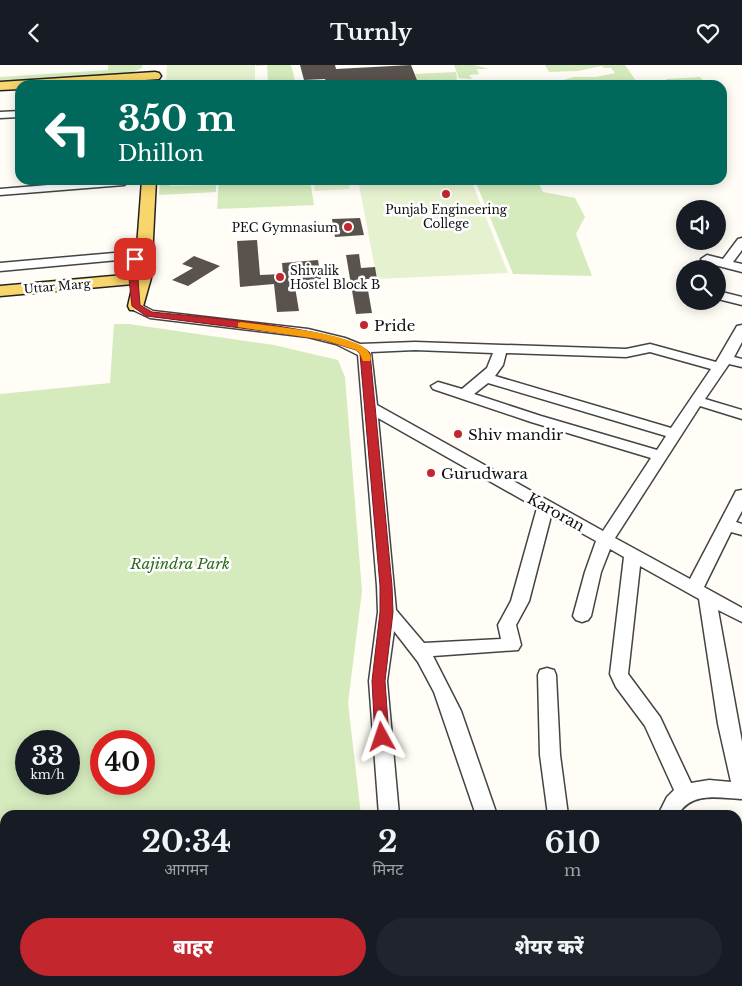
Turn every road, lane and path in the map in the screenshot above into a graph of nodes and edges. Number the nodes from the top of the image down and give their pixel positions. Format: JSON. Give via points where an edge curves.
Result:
{"nodes":[{"id":1,"x":152,"y":75,"type":"edge"},
{"id":2,"x":86,"y":80,"type":"edge"},
{"id":3,"x":15,"y":85,"type":"edge"},
{"id":4,"x":0,"y":86,"type":"edge"},
{"id":5,"x":15,"y":115,"type":"edge"},
{"id":6,"x":0,"y":118,"type":"edge"},
{"id":7,"x":50,"y":185,"type":"edge"},
{"id":8,"x":140,"y":185,"type":"edge"},
{"id":9,"x":148,"y":185,"type":"edge"},
{"id":10,"x":0,"y":192,"type":"edge"},
{"id":11,"x":742,"y":242,"type":"edge"},
{"id":12,"x":114,"y":257,"type":"dead end"},
{"id":13,"x":706,"y":259,"type":"dead end"},
{"id":14,"x":710,"y":260,"type":"edge"},
{"id":15,"x":726,"y":264,"type":"joint"},
{"id":16,"x":0,"y":267,"type":"edge"},
{"id":17,"x":742,"y":268,"type":"edge"},
{"id":18,"x":138,"y":278,"type":"junction"},
{"id":19,"x":0,"y":291,"type":"edge"},
{"id":20,"x":726,"y":297,"type":"edge"},
{"id":21,"x":742,"y":301,"type":"edge"},
{"id":22,"x":136,"y":306,"type":"joint"},
{"id":23,"x":742,"y":329,"type":"edge"},
{"id":24,"x":359,"y":348,"type":"junction"},
{"id":25,"x":500,"y":349,"type":"junction"},
{"id":26,"x":722,"y":363,"type":"junction"},
{"id":27,"x":742,"y":363,"type":"edge"},
{"id":28,"x":486,"y":378,"type":"junction"},
{"id":29,"x":438,"y":386,"type":"dead end"},
{"id":30,"x":464,"y":395,"type":"junction"},
{"id":31,"x":698,"y":401,"type":"junction"},
{"id":32,"x":371,"y":408,"type":"junction"},
{"id":33,"x":742,"y":415,"type":"edge"},
{"id":34,"x":675,"y":434,"type":"junction"},
{"id":35,"x":660,"y":456,"type":"junction"},
{"id":36,"x":741,"y":500,"type":"edge"},
{"id":37,"x":545,"y":506,"type":"junction"},
{"id":38,"x":734,"y":527,"type":"edge"},
{"id":39,"x":605,"y":539,"type":"junction"},
{"id":40,"x":633,"y":555,"type":"junction"},
{"id":41,"x":700,"y":593,"type":"junction"},
{"id":42,"x":387,"y":612,"type":"junction"},
{"id":43,"x":582,"y":616,"type":"dead end"},
{"id":44,"x":742,"y":616,"type":"edge"},
{"id":45,"x":419,"y":650,"type":"junction"},
{"id":46,"x":547,"y":675,"type":"dead end"},
{"id":47,"x":742,"y":785,"type":"edge"},
{"id":48,"x":742,"y":791,"type":"edge"},
{"id":49,"x":686,"y":793,"type":"junction"},
{"id":50,"x":389,"y":810,"type":"edge"},
{"id":51,"x":484,"y":810,"type":"edge"},
{"id":52,"x":557,"y":810,"type":"edge"},
{"id":53,"x":671,"y":810,"type":"edge"}],
"edges":[{"from":1,"to":2,"type":"main road"},
{"from":3,"to":4,"type":"main road"},
{"from":5,"to":6,"type":"street"},
{"from":7,"to":10,"type":"street"},
{"from":8,"to":18,"type":"main road"},
{"from":9,"to":18,"type":"main road"},
{"from":11,"to":15,"type":"street"},
{"from":12,"to":16,"type":"street"},
{"from":13,"to":14,"type":"street"},
{"from":15,"to":17,"type":"street"},
{"from":18,"to":19,"type":"main road","name":"Uttar Marg"},
{"from":18,"to":22,"type":"main road"},
{"from":20,"to":21,"type":"street"},
{"from":22,"to":24,"type":"street","via":[[150,314],[325,337]]},
{"from":23,"to":26,"type":"street"},
{"from":24,"to":25,"type":"street"},
{"from":24,"to":32,"type":"street","via":[[367,360]]},
{"from":25,"to":26,"type":"street","via":[[626,353],[650,348]]},
{"from":25,"to":28,"type":"street","via":[[498,363]]},
{"from":26,"to":27,"type":"street"},
{"from":26,"to":31,"type":"street"},
{"from":28,"to":30,"type":"street"},
{"from":28,"to":34,"type":"street"},
{"from":29,"to":30,"type":"street"},
{"from":30,"to":35,"type":"street"},
{"from":31,"to":33,"type":"street"},
{"from":31,"to":34,"type":"street"},
{"from":32,"to":37,"type":"street","name":"Karoran"},
{"from":32,"to":42,"type":"street"},
{"from":34,"to":35,"type":"street"},
{"from":35,"to":39,"type":"street"},
{"from":36,"to":38,"type":"street"},
{"from":37,"to":39,"type":"street","name":"Karoran"},
{"from":37,"to":45,"type":"street","via":[[520,601],[507,625],[512,645]]},
{"from":38,"to":41,"type":"street"},
{"from":39,"to":40,"type":"street","name":"Karoran"},
{"from":39,"to":43,"type":"street"},
{"from":40,"to":41,"type":"street","name":"Karoran"},
{"from":40,"to":49,"type":"street","via":[[619,674],[653,722]]},
{"from":41,"to":44,"type":"street","name":"Karoran"},
{"from":41,"to":47,"type":"street"},
{"from":42,"to":45,"type":"street"},
{"from":42,"to":50,"type":"street","via":[[378,681]]},
{"from":45,"to":51,"type":"street","via":[[452,711]]},
{"from":46,"to":52,"type":"street","via":[[550,755]]},
{"from":48,"to":49,"type":"street","via":[[696,790]]},
{"from":49,"to":53,"type":"street","via":[[677,799]]}]}
